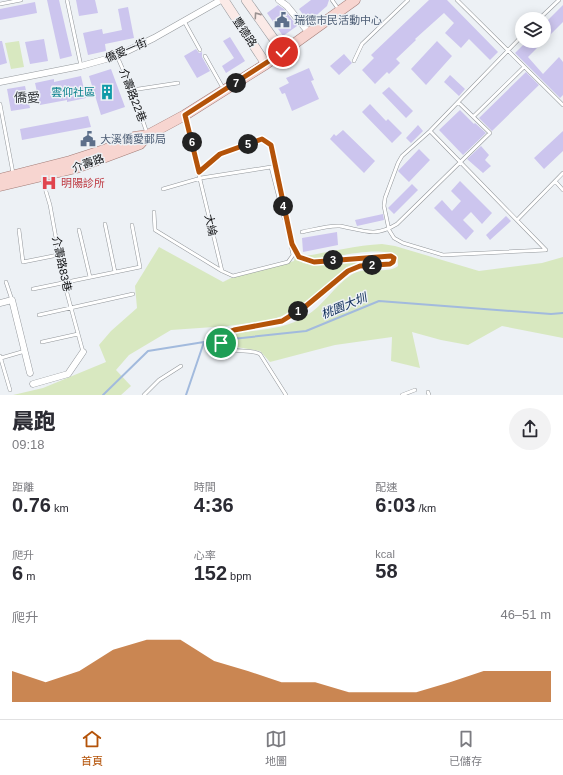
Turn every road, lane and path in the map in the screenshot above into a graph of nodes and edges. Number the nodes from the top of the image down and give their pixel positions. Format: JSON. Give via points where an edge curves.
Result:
{"nodes":[{"id":1,"x":20,"y":0,"type":"edge"},
{"id":2,"x":67,"y":0,"type":"edge"},
{"id":3,"x":221,"y":0,"type":"edge"},
{"id":4,"x":224,"y":0,"type":"edge"},
{"id":5,"x":246,"y":0,"type":"edge"},
{"id":6,"x":279,"y":0,"type":"edge"},
{"id":7,"x":332,"y":0,"type":"edge"},
{"id":8,"x":355,"y":0,"type":"edge"},
{"id":9,"x":408,"y":0,"type":"edge"},
{"id":10,"x":457,"y":0,"type":"edge"},
{"id":11,"x":559,"y":0,"type":"edge"},
{"id":12,"x":0,"y":4,"type":"edge"},
{"id":13,"x":340,"y":12,"type":"junction"},
{"id":14,"x":546,"y":12,"type":"edge"},
{"id":15,"x":184,"y":20,"type":"junction"},
{"id":16,"x":310,"y":34,"type":"junction"},
{"id":17,"x":515,"y":43,"type":"edge"},
{"id":18,"x":200,"y":50,"type":"dead end"},
{"id":19,"x":507,"y":51,"type":"junction"},
{"id":20,"x":283,"y":52,"type":"junction"},
{"id":21,"x":117,"y":56,"type":"junction"},
{"id":22,"x":205,"y":56,"type":"dead end"},
{"id":23,"x":354,"y":61,"type":"dead end"},
{"id":24,"x":266,"y":64,"type":"junction"},
{"id":25,"x":81,"y":66,"type":"junction"},
{"id":26,"x":524,"y":67,"type":"junction"},
{"id":27,"x":0,"y":82,"type":"edge"},
{"id":28,"x":178,"y":82,"type":"dead end"},
{"id":29,"x":132,"y":90,"type":"junction"},
{"id":30,"x":224,"y":91,"type":"junction"},
{"id":31,"x":458,"y":102,"type":"junction"},
{"id":32,"x":0,"y":104,"type":"edge"},
{"id":33,"x":563,"y":105,"type":"edge"},
{"id":34,"x":185,"y":115,"type":"junction"},
{"id":35,"x":474,"y":116,"type":"junction"},
{"id":36,"x":430,"y":131,"type":"junction"},
{"id":37,"x":148,"y":135,"type":"junction"},
{"id":38,"x":460,"y":162,"type":"junction"},
{"id":39,"x":199,"y":172,"type":"junction"},
{"id":40,"x":563,"y":173,"type":"edge"},
{"id":41,"x":41,"y":176,"type":"junction"},
{"id":42,"x":201,"y":178,"type":"junction"},
{"id":43,"x":0,"y":179,"type":"edge"},
{"id":44,"x":14,"y":179,"type":"junction"},
{"id":45,"x":555,"y":181,"type":"junction"},
{"id":46,"x":0,"y":186,"type":"edge"},
{"id":47,"x":163,"y":189,"type":"dead end"},
{"id":48,"x":563,"y":190,"type":"edge"},
{"id":49,"x":154,"y":212,"type":"dead end"},
{"id":50,"x":517,"y":220,"type":"junction"},
{"id":51,"x":105,"y":224,"type":"dead end"},
{"id":52,"x":132,"y":225,"type":"dead end"},
{"id":53,"x":19,"y":230,"type":"dead end"},
{"id":54,"x":79,"y":230,"type":"dead end"},
{"id":55,"x":389,"y":230,"type":"junction"},
{"id":56,"x":302,"y":232,"type":"dead end"},
{"id":57,"x":58,"y":255,"type":"junction"},
{"id":58,"x":222,"y":271,"type":"junction"},
{"id":59,"x":115,"y":272,"type":"junction"},
{"id":60,"x":90,"y":277,"type":"junction"},
{"id":61,"x":6,"y":282,"type":"dead end"},
{"id":62,"x":64,"y":282,"type":"junction"},
{"id":63,"x":33,"y":289,"type":"dead end"},
{"id":64,"x":133,"y":294,"type":"dead end"},
{"id":65,"x":12,"y":300,"type":"junction"},
{"id":66,"x":0,"y":303,"type":"edge"},
{"id":67,"x":72,"y":307,"type":"junction"},
{"id":68,"x":39,"y":315,"type":"dead end"},
{"id":69,"x":78,"y":334,"type":"junction"},
{"id":70,"x":42,"y":342,"type":"dead end"},
{"id":71,"x":25,"y":351,"type":"junction"},
{"id":72,"x":83,"y":352,"type":"joint"},
{"id":73,"x":0,"y":357,"type":"edge"},
{"id":74,"x":181,"y":366,"type":"dead end"},
{"id":75,"x":30,"y":374,"type":"dead end"},
{"id":76,"x":33,"y":384,"type":"dead end"},
{"id":77,"x":10,"y":390,"type":"dead end"},
{"id":78,"x":415,"y":390,"type":"dead end"},
{"id":79,"x":144,"y":395,"type":"edge"},
{"id":80,"x":286,"y":395,"type":"edge"},
{"id":81,"x":402,"y":395,"type":"edge"}],
"edges":[{"from":1,"to":12,"type":"lane"},
{"from":2,"to":25,"type":"lane"},
{"from":3,"to":15,"type":"street","name":"僑愛一街"},
{"from":4,"to":24,"type":"main road","name":"豐德路"},
{"from":20,"to":5,"type":"main road","name":"豐德路","one_way":true},
{"from":6,"to":16,"type":"street"},
{"from":7,"to":13,"type":"lane"},
{"from":8,"to":13,"type":"main road","name":"介壽路"},
{"from":9,"to":23,"type":"lane","via":[[362,44]]},
{"from":10,"to":19,"type":"lane"},
{"from":11,"to":14,"type":"lane"},
{"from":13,"to":16,"type":"main road","name":"介壽路"},
{"from":15,"to":18,"type":"lane"},
{"from":15,"to":21,"type":"street","name":"僑愛一街"},
{"from":16,"to":20,"type":"main road","name":"介壽路"},
{"from":17,"to":19,"type":"lane"},
{"from":19,"to":26,"type":"lane"},
{"from":19,"to":31,"type":"lane"},
{"from":20,"to":24,"type":"main road","name":"介壽路"},
{"from":21,"to":25,"type":"street","name":"僑愛一街"},
{"from":21,"to":29,"type":"lane","name":"介壽路22巷"},
{"from":22,"to":30,"type":"lane"},
{"from":24,"to":30,"type":"main road","name":"介壽路"},
{"from":25,"to":27,"type":"street","name":"僑愛一街"},
{"from":26,"to":33,"type":"lane"},
{"from":26,"to":35,"type":"lane"},
{"from":28,"to":29,"type":"lane"},
{"from":29,"to":37,"type":"lane","name":"介壽路22巷"},
{"from":30,"to":34,"type":"main road","name":"介壽路"},
{"from":31,"to":35,"type":"lane"},
{"from":31,"to":36,"type":"lane"},
{"from":32,"to":44,"type":"lane"},
{"from":34,"to":37,"type":"main road","name":"介壽路"},
{"from":34,"to":39,"type":"lane","name":"大綸"},
{"from":35,"to":38,"type":"lane","via":[[490,133]]},
{"from":36,"to":38,"type":"lane"},
{"from":36,"to":55,"type":"lane","via":[[402,156],[398,163],[385,198]]},
{"from":37,"to":41,"type":"main road","name":"介壽路","via":[[140,144],[127,149],[76,168]]},
{"from":37,"to":44,"type":"main road","name":"介壽路","via":[[134,137]]},
{"from":38,"to":50,"type":"lane"},
{"from":38,"to":55,"type":"lane"},
{"from":39,"to":42,"type":"lane","name":"大綸"},
{"from":39,"to":80,"type":"lane","via":[[220,154],[262,139],[271,145],[292,244],[299,257],[314,262],[377,256],[394,258],[390,264],[360,266],[348,271],[306,306],[282,321],[226,333],[221,343],[223,347],[236,352],[260,354]]},
{"from":40,"to":45,"type":"lane"},
{"from":41,"to":44,"type":"main road","name":"介壽路"},
{"from":41,"to":57,"type":"lane","name":"介壽路83巷","via":[[50,205]]},
{"from":42,"to":47,"type":"lane"},
{"from":42,"to":58,"type":"lane","name":"大綸"},
{"from":42,"to":58,"type":"lane","via":[[271,166],[293,255],[288,262],[233,276]]},
{"from":43,"to":44,"type":"main road","name":"介壽路"},
{"from":44,"to":46,"type":"main road","name":"介壽路"},
{"from":45,"to":48,"type":"lane"},
{"from":45,"to":50,"type":"lane"},
{"from":49,"to":58,"type":"lane","via":[[155,230]]},
{"from":50,"to":55,"type":"lane","via":[[546,250],[443,255],[403,243],[394,238]]},
{"from":51,"to":59,"type":"lane"},
{"from":52,"to":59,"type":"lane","via":[[140,267]]},
{"from":53,"to":57,"type":"lane","via":[[23,262]]},
{"from":54,"to":60,"type":"lane"},
{"from":55,"to":56,"type":"lane","via":[[372,233],[339,226]]},
{"from":57,"to":62,"type":"lane","name":"介壽路83巷"},
{"from":59,"to":60,"type":"lane"},
{"from":60,"to":62,"type":"lane"},
{"from":61,"to":65,"type":"lane"},
{"from":62,"to":63,"type":"lane"},
{"from":62,"to":67,"type":"lane","name":"介壽路83巷"},
{"from":64,"to":67,"type":"lane"},
{"from":65,"to":66,"type":"street"},
{"from":65,"to":71,"type":"street"},
{"from":67,"to":68,"type":"lane"},
{"from":67,"to":69,"type":"lane","name":"介壽路83巷"},
{"from":69,"to":70,"type":"lane"},
{"from":69,"to":72,"type":"lane","name":"介壽路83巷"},
{"from":71,"to":73,"type":"lane"},
{"from":71,"to":75,"type":"street"},
{"from":72,"to":76,"type":"street","via":[[68,374]]},
{"from":73,"to":77,"type":"lane"},
{"from":74,"to":79,"type":"lane","via":[[159,380]]},
{"from":78,"to":81,"type":"lane"}]}
